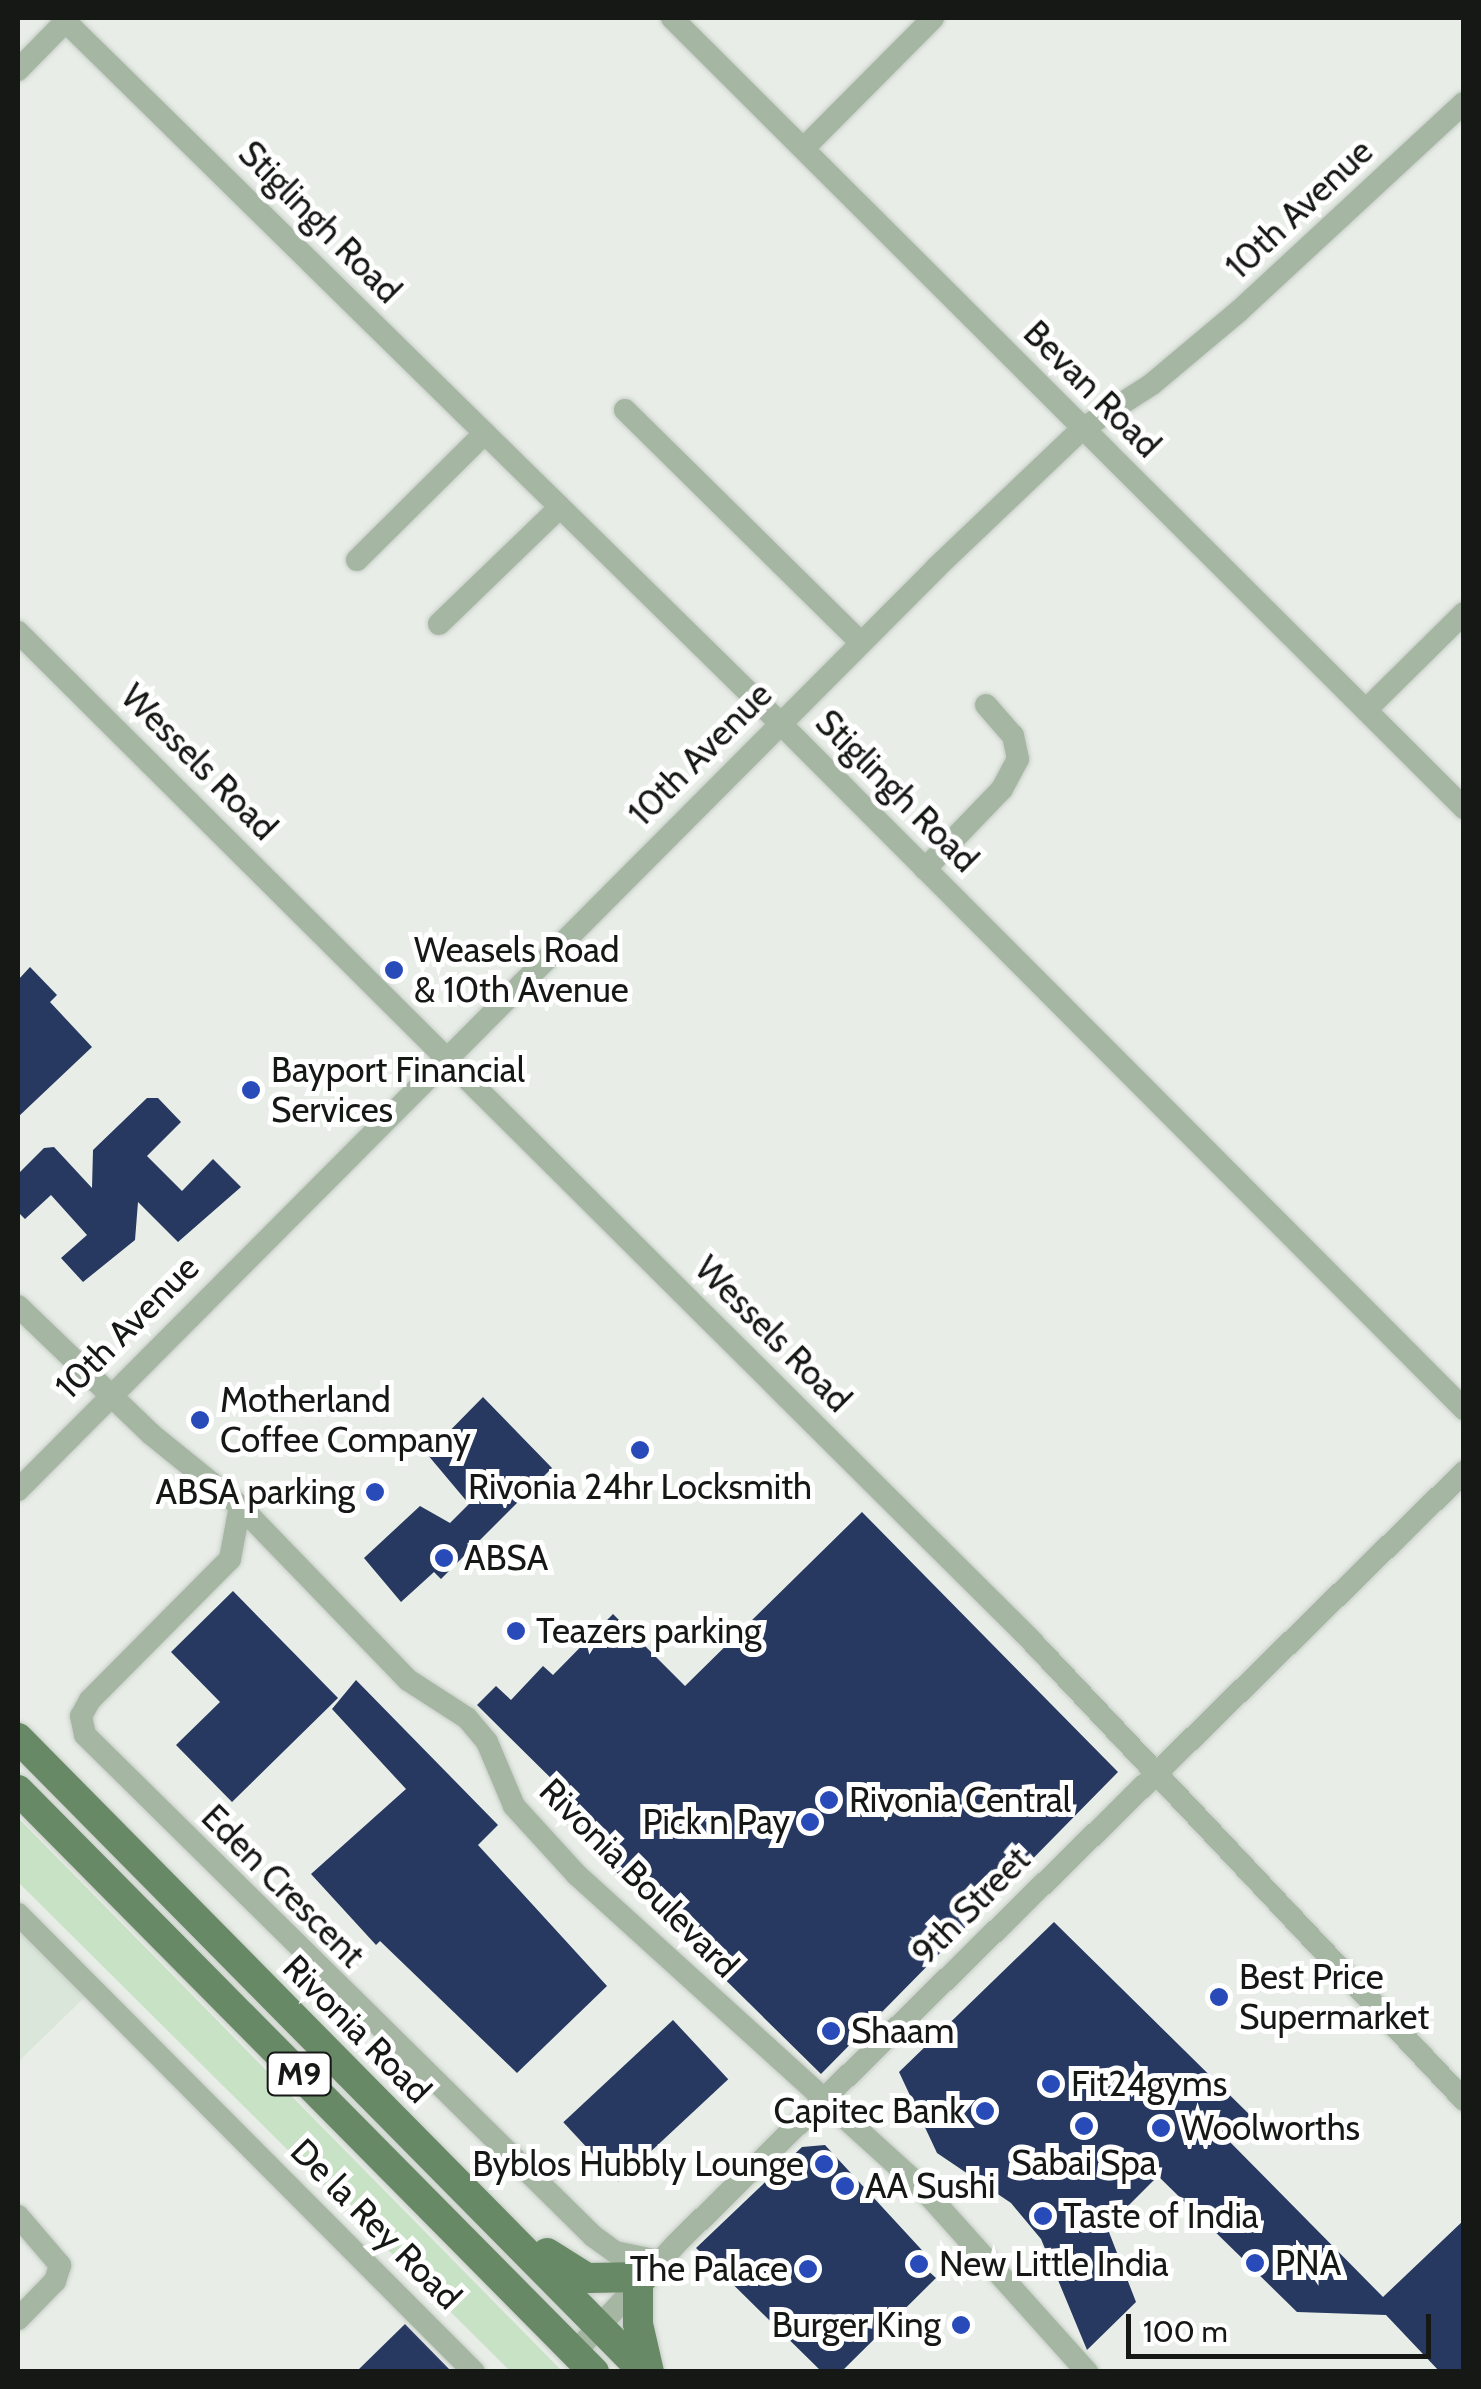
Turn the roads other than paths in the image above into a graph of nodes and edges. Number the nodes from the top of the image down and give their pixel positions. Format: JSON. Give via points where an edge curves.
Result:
{"nodes":[{"id":1,"x":672,"y":18,"type":"edge"},
{"id":2,"x":933,"y":18,"type":"edge"},
{"id":3,"x":66,"y":19,"type":"edge"},
{"id":4,"x":18,"y":70,"type":"edge"},
{"id":5,"x":1464,"y":103,"type":"edge"},
{"id":6,"x":804,"y":148,"type":"junction"},
{"id":7,"x":624,"y":410,"type":"dead end"},
{"id":8,"x":1082,"y":429,"type":"junction"},
{"id":9,"x":485,"y":433,"type":"junction"},
{"id":10,"x":560,"y":507,"type":"junction"},
{"id":11,"x":357,"y":560,"type":"dead end"},
{"id":12,"x":1464,"y":613,"type":"edge"},
{"id":13,"x":440,"y":624,"type":"dead end"},
{"id":14,"x":18,"y":632,"type":"edge"},
{"id":15,"x":860,"y":642,"type":"junction"},
{"id":16,"x":986,"y":704,"type":"dead end"},
{"id":17,"x":1366,"y":710,"type":"junction"},
{"id":18,"x":780,"y":723,"type":"junction"},
{"id":19,"x":1464,"y":808,"type":"edge"},
{"id":20,"x":925,"y":869,"type":"junction"},
{"id":21,"x":446,"y":1056,"type":"junction"},
{"id":22,"x":18,"y":1306,"type":"edge"},
{"id":23,"x":107,"y":1395,"type":"junction"},
{"id":24,"x":1464,"y":1409,"type":"edge"},
{"id":25,"x":1464,"y":1472,"type":"edge"},
{"id":26,"x":18,"y":1490,"type":"edge"},
{"id":27,"x":240,"y":1506,"type":"junction"},
{"id":28,"x":18,"y":1738,"type":"edge"},
{"id":29,"x":1156,"y":1770,"type":"junction"},
{"id":30,"x":18,"y":1790,"type":"edge"},
{"id":31,"x":18,"y":1914,"type":"edge"},
{"id":32,"x":825,"y":2099,"type":"junction"},
{"id":33,"x":1464,"y":2100,"type":"edge"},
{"id":34,"x":440,"y":2167,"type":"junction"},
{"id":35,"x":18,"y":2216,"type":"edge"},
{"id":36,"x":647,"y":2274,"type":"junction"},
{"id":37,"x":18,"y":2319,"type":"edge"},
{"id":38,"x":600,"y":2326,"type":"junction"},
{"id":39,"x":585,"y":2362,"type":"edge"},
{"id":40,"x":474,"y":2372,"type":"edge"},
{"id":41,"x":647,"y":2372,"type":"edge"},
{"id":42,"x":1087,"y":2372,"type":"edge"}],
"edges":[{"from":1,"to":6,"type":"street","name":"Bevan Road"},
{"from":2,"to":6,"type":"street"},
{"from":3,"to":4,"type":"street"},
{"from":3,"to":9,"type":"street","name":"Stiglingh Road"},
{"from":5,"to":8,"type":"street","name":"10th Avenue","via":[[1240,311],[1152,384]]},
{"from":6,"to":8,"type":"street","name":"Bevan Road"},
{"from":7,"to":15,"type":"street"},
{"from":8,"to":15,"type":"street","name":"10th Avenue"},
{"from":8,"to":17,"type":"street","name":"Bevan Road"},
{"from":9,"to":10,"type":"street","name":"Stiglingh Road"},
{"from":9,"to":11,"type":"street"},
{"from":10,"to":13,"type":"street"},
{"from":10,"to":18,"type":"street","name":"Stiglingh Road"},
{"from":12,"to":17,"type":"street"},
{"from":14,"to":21,"type":"street","name":"Wessels Road"},
{"from":15,"to":18,"type":"street","name":"10th Avenue"},
{"from":16,"to":20,"type":"street","via":[[1013,736],[1018,758],[1002,789]]},
{"from":17,"to":19,"type":"street","name":"Bevan Road"},
{"from":18,"to":20,"type":"street","name":"Stiglingh Road"},
{"from":18,"to":21,"type":"street","name":"10th Avenue"},
{"from":20,"to":24,"type":"street","name":"Stiglingh Road"},
{"from":21,"to":23,"type":"street","name":"10th Avenue"},
{"from":21,"to":29,"type":"street","name":"Wessels Road"},
{"from":22,"to":23,"type":"street","name":"Rivonia Boulevard"},
{"from":23,"to":26,"type":"street","name":"10th Avenue"},
{"from":23,"to":27,"type":"street","name":"Rivonia Boulevard"},
{"from":25,"to":29,"type":"street","name":"9th Street"},
{"from":27,"to":32,"type":"street","name":"Rivonia Boulevard","via":[[408,1680],[480,1730],[514,1806],[577,1875]]},
{"from":27,"to":36,"type":"street","name":"Eden Crescent","via":[[236,1543],[221,1571],[90,1700],[82,1726],[94,1747],[353,2006],[593,2236]]},
{"from":28,"to":34,"type":"main road","name":"Rivonia Road","number":"M9"},
{"from":29,"to":32,"type":"street","name":"9th Street"},
{"from":29,"to":33,"type":"street","name":"Wessels Road"},
{"from":30,"to":39,"type":"main road","name":"Rivonia Road","number":"M9"},
{"from":31,"to":40,"type":"street","name":"De la Rey Road"},
{"from":32,"to":36,"type":"street","name":"9th Street"},
{"from":32,"to":42,"type":"street","name":"Rivonia Boulevard","via":[[922,2189]]},
{"from":34,"to":36,"type":"main road","via":[[484,2194],[573,2274]]},
{"from":34,"to":38,"type":"main road","name":"Rivonia Road","number":"M9"},
{"from":35,"to":37,"type":"street","via":[[60,2265],[55,2281]]},
{"from":36,"to":38,"type":"street","name":"9th Street"},
{"from":36,"to":41,"type":"main road","via":[[639,2335]]},
{"from":38,"to":39,"type":"street","name":"9th Street"},
{"from":38,"to":41,"type":"main road","name":"Rivonia Road","number":"M9"}]}
